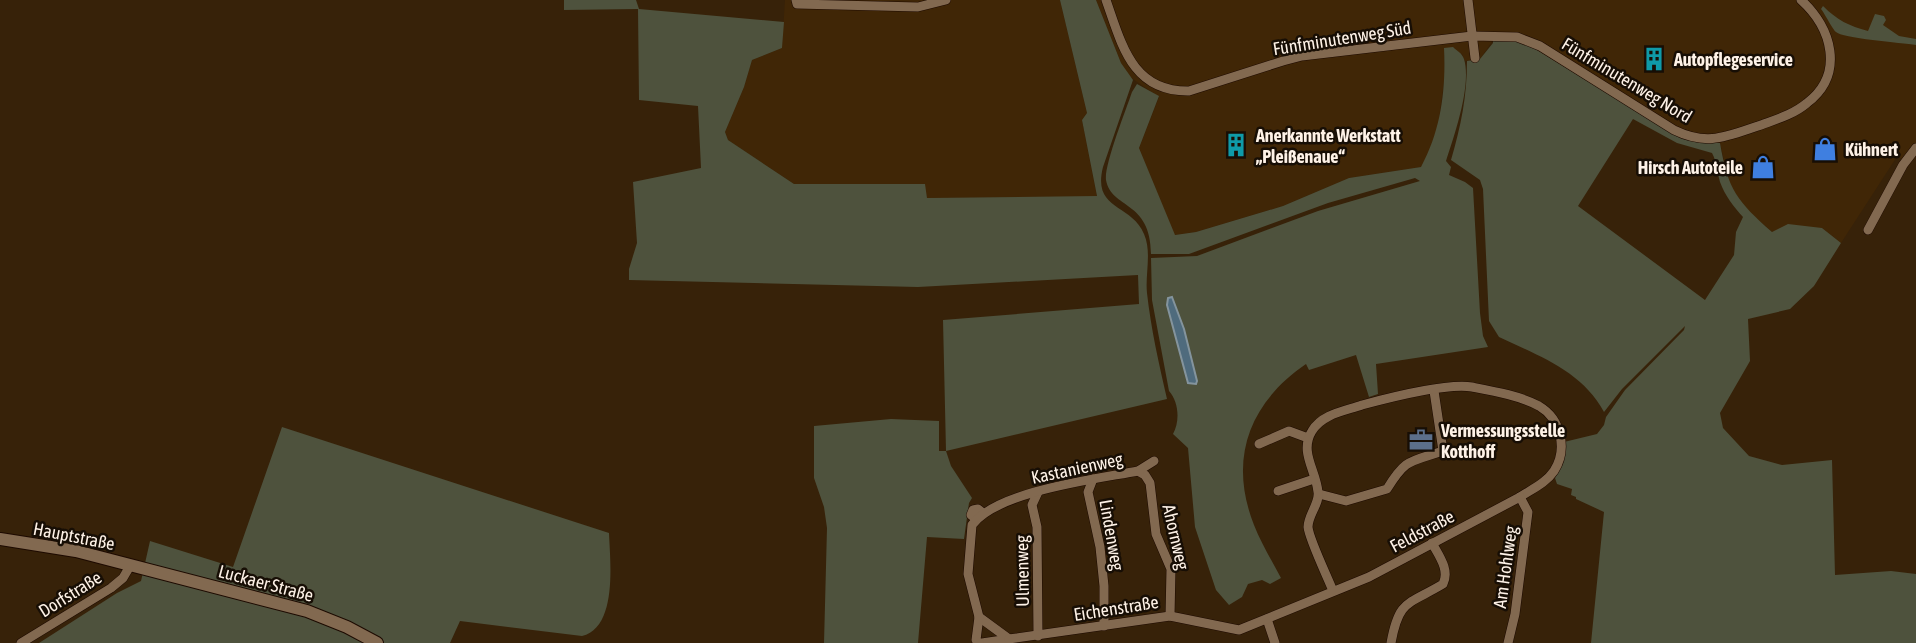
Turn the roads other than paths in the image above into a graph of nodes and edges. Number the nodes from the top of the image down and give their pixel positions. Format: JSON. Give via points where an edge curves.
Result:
{"nodes":[{"id":1,"x":796,"y":0,"type":"edge"},
{"id":2,"x":946,"y":0,"type":"edge"},
{"id":3,"x":1106,"y":0,"type":"edge"},
{"id":4,"x":1468,"y":0,"type":"edge"},
{"id":5,"x":1801,"y":0,"type":"edge"},
{"id":6,"x":852,"y":3,"type":"edge"},
{"id":7,"x":1472,"y":36,"type":"junction"},
{"id":8,"x":1475,"y":58,"type":"dead end"},
{"id":9,"x":1916,"y":148,"type":"edge"},
{"id":10,"x":1868,"y":230,"type":"dead end"},
{"id":11,"x":1434,"y":391,"type":"junction"},
{"id":12,"x":1308,"y":438,"type":"junction"},
{"id":13,"x":1259,"y":444,"type":"dead end"},
{"id":14,"x":1138,"y":471,"type":"junction"},
{"id":15,"x":1093,"y":479,"type":"junction"},
{"id":16,"x":1314,"y":479,"type":"junction"},
{"id":17,"x":1077,"y":483,"type":"junction"},
{"id":18,"x":1150,"y":483,"type":"junction"},
{"id":19,"x":1278,"y":491,"type":"dead end"},
{"id":20,"x":1038,"y":492,"type":"junction"},
{"id":21,"x":1088,"y":492,"type":"junction"},
{"id":22,"x":1319,"y":494,"type":"junction"},
{"id":23,"x":1021,"y":496,"type":"junction"},
{"id":24,"x":1520,"y":497,"type":"junction"},
{"id":25,"x":1032,"y":505,"type":"junction"},
{"id":26,"x":0,"y":539,"type":"edge"},
{"id":27,"x":1432,"y":543,"type":"junction"},
{"id":28,"x":136,"y":567,"type":"junction"},
{"id":29,"x":1333,"y":592,"type":"junction"},
{"id":30,"x":1170,"y":616,"type":"junction"},
{"id":31,"x":979,"y":617,"type":"junction"},
{"id":32,"x":1267,"y":619,"type":"junction"},
{"id":33,"x":1104,"y":626,"type":"junction"},
{"id":34,"x":1038,"y":636,"type":"junction"},
{"id":35,"x":1009,"y":639,"type":"junction"},
{"id":36,"x":21,"y":643,"type":"edge"},
{"id":37,"x":377,"y":643,"type":"edge"},
{"id":38,"x":981,"y":643,"type":"edge"},
{"id":39,"x":1275,"y":643,"type":"edge"},
{"id":40,"x":1391,"y":643,"type":"edge"},
{"id":41,"x":1508,"y":643,"type":"edge"}],
"edges":[{"from":1,"to":6,"type":"street","via":[[797,4]]},
{"from":2,"to":6,"type":"street","via":[[918,8]]},
{"from":3,"to":7,"type":"street","name":"Fünfminutenweg Süd","via":[[1130,61],[1143,78],[1176,92],[1302,57]]},
{"from":4,"to":7,"type":"street"},
{"from":5,"to":7,"type":"street","name":"Fünfminutenweg Nord","via":[[1821,21],[1830,44],[1820,90],[1798,110],[1712,140],[1698,140],[1674,130],[1529,41],[1505,35]]},
{"from":7,"to":8,"type":"street"},
{"from":9,"to":10,"type":"street"},
{"from":11,"to":12,"type":"street","via":[[1386,398],[1329,415]]},
{"from":11,"to":22,"type":"street","via":[[1443,451],[1405,463],[1387,489],[1346,501]]},
{"from":11,"to":24,"type":"street","name":"Feldstraße","via":[[1471,387],[1529,402],[1558,425],[1561,439],[1554,471]]},
{"from":12,"to":13,"type":"street","via":[[1289,431]]},
{"from":12,"to":16,"type":"street"},
{"from":14,"to":15,"type":"street","name":"Kastanienweg"},
{"from":14,"to":18,"type":"street","name":"Ahornweg"},
{"from":14,"to":18,"type":"street","name":"Kastanienweg","via":[[1154,461]]},
{"from":15,"to":17,"type":"street","name":"Kastanienweg"},
{"from":15,"to":21,"type":"street","name":"Lindenweg"},
{"from":16,"to":19,"type":"street"},
{"from":16,"to":22,"type":"street"},
{"from":17,"to":20,"type":"street","name":"Kastanienweg"},
{"from":17,"to":21,"type":"street","name":"Lindenweg"},
{"from":18,"to":30,"type":"street","name":"Ahornweg","via":[[1156,534],[1171,569]]},
{"from":20,"to":23,"type":"street","name":"Kastanienweg"},
{"from":20,"to":25,"type":"street"},
{"from":21,"to":33,"type":"street","name":"Lindenweg","via":[[1100,547]]},
{"from":22,"to":29,"type":"street","via":[[1308,528]]},
{"from":23,"to":25,"type":"street"},
{"from":23,"to":31,"type":"street","name":"Kastanienweg","via":[[982,514],[972,525],[968,574]]},
{"from":24,"to":27,"type":"street","name":"Feldstraße"},
{"from":24,"to":41,"type":"street","name":"Am Hohlweg","via":[[1528,512]]},
{"from":25,"to":34,"type":"street","name":"Ulmenweg","via":[[1037,527]]},
{"from":26,"to":28,"type":"street","name":"Hauptstraße","via":[[76,551]]},
{"from":27,"to":29,"type":"street","name":"Feldstraße"},
{"from":27,"to":40,"type":"street","via":[[1446,579],[1402,607]]},
{"from":28,"to":36,"type":"street","name":"Dorfstraße","via":[[111,588]]},
{"from":28,"to":37,"type":"street","name":"Luckaer Straße","via":[[307,611]]},
{"from":29,"to":32,"type":"street","name":"Feldstraße"},
{"from":30,"to":32,"type":"street","name":"Eichenstraße","via":[[1239,630]]},
{"from":30,"to":33,"type":"street","name":"Eichenstraße"},
{"from":31,"to":35,"type":"street"},
{"from":31,"to":38,"type":"street","via":[[976,640]]},
{"from":32,"to":39,"type":"street"},
{"from":33,"to":34,"type":"street","name":"Eichenstraße"},
{"from":34,"to":35,"type":"street","name":"Eichenstraße"},
{"from":35,"to":38,"type":"street","name":"Eichenstraße"}]}
